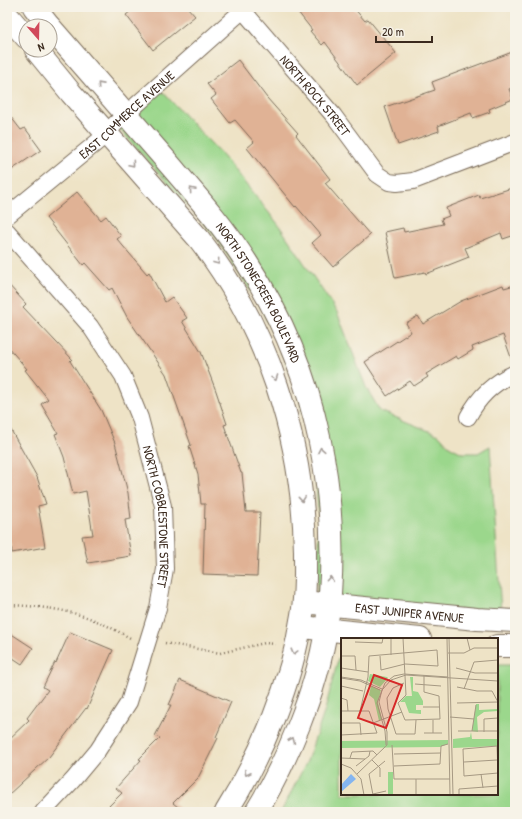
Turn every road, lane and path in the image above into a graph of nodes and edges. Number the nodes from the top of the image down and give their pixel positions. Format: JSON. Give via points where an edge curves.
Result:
{"nodes":[{"id":1,"x":34,"y":7,"type":"edge"},
{"id":2,"x":241,"y":9,"type":"edge"},
{"id":3,"x":7,"y":14,"type":"edge"},
{"id":4,"x":43,"y":18,"type":"edge"},
{"id":5,"x":18,"y":28,"type":"edge"},
{"id":6,"x":58,"y":35,"type":"edge"},
{"id":7,"x":43,"y":58,"type":"edge"},
{"id":8,"x":126,"y":114,"type":"junction"},
{"id":9,"x":107,"y":134,"type":"junction"},
{"id":10,"x":515,"y":142,"type":"edge"},
{"id":11,"x":7,"y":216,"type":"edge"},
{"id":12,"x":7,"y":231,"type":"edge"},
{"id":13,"x":515,"y":373,"type":"edge"},
{"id":14,"x":468,"y":417,"type":"dead end"},
{"id":15,"x":302,"y":614,"type":"junction"},
{"id":16,"x":327,"y":617,"type":"junction"},
{"id":17,"x":515,"y":621,"type":"edge"},
{"id":18,"x":416,"y":638,"type":"edge"},
{"id":19,"x":498,"y":646,"type":"edge"},
{"id":20,"x":515,"y":646,"type":"edge"},
{"id":21,"x":43,"y":812,"type":"edge"},
{"id":22,"x":226,"y":812,"type":"edge"},
{"id":23,"x":256,"y":812,"type":"edge"}],
"edges":[{"from":1,"to":4,"type":"street","name":"NORTH STONECREEK BOULEVARD"},
{"from":2,"to":8,"type":"street","name":"EAST COMMERCE AVENUE"},
{"from":2,"to":10,"type":"street","name":"NORTH ROCK STREET","via":[[334,116],[377,174],[389,182],[397,184],[413,181]]},
{"from":3,"to":5,"type":"street"},
{"from":8,"to":6,"type":"street","name":"NORTH STONECREEK BOULEVARD","one_way":true},
{"from":7,"to":9,"type":"street","name":"NORTH STONECREEK BOULEVARD"},
{"from":8,"to":9,"type":"street","name":"EAST COMMERCE AVENUE"},
{"from":16,"to":8,"type":"street","name":"NORTH STONECREEK BOULEVARD","one_way":true,"via":[[330,570],[328,491],[312,408],[299,365],[248,263],[209,211]]},
{"from":9,"to":11,"type":"street","name":"EAST COMMERCE AVENUE"},
{"from":9,"to":15,"type":"street","name":"NORTH STONECREEK BOULEVARD","one_way":true,"via":[[218,264],[265,352],[278,388],[296,460],[304,525]]},
{"from":12,"to":21,"type":"street","name":"NORTH COBBLESTONE STREET","via":[[90,326],[123,376],[140,418],[163,506],[165,569],[158,608],[129,702],[98,750]]},
{"from":13,"to":14,"type":"street","via":[[483,394]]},
{"from":15,"to":16,"type":"street","name":"EAST JUNIPER AVENUE"},
{"from":15,"to":22,"type":"street","one_way":true,"via":[[288,677],[270,726]]},
{"from":16,"to":17,"type":"street","name":"EAST JUNIPER AVENUE"},
{"from":16,"to":18,"type":"street","name":"EAST JUNIPER AVENUE"},
{"from":23,"to":16,"type":"street","one_way":true,"via":[[276,777],[299,723],[313,681]]},
{"from":19,"to":20,"type":"street"}]}
